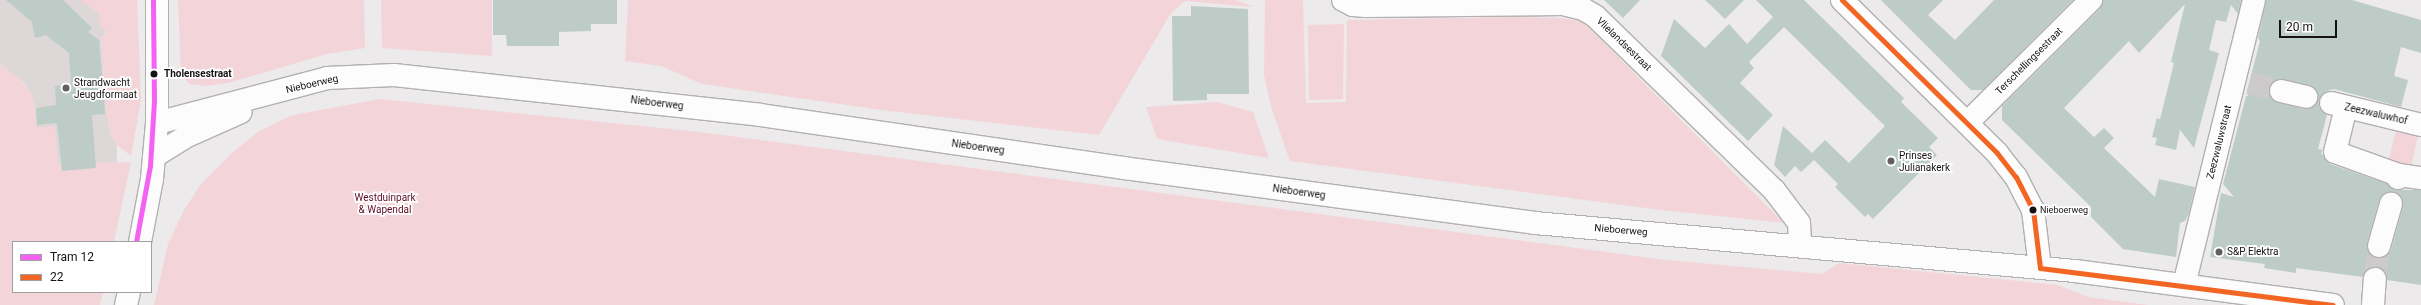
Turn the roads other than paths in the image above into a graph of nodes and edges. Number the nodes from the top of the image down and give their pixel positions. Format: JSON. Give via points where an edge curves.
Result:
{"nodes":[{"id":1,"x":157,"y":0,"type":"edge"},
{"id":2,"x":1343,"y":0,"type":"edge"},
{"id":3,"x":2091,"y":0,"type":"edge"},
{"id":4,"x":2254,"y":0,"type":"edge"},
{"id":5,"x":1851,"y":3,"type":"edge"},
{"id":6,"x":2281,"y":91,"type":"tunnel mouth"},
{"id":7,"x":269,"y":94,"type":"junction"},
{"id":8,"x":2306,"y":97,"type":"dead end"},
{"id":9,"x":157,"y":123,"type":"junction"},
{"id":10,"x":1967,"y":123,"type":"junction"},
{"id":11,"x":2421,"y":125,"type":"edge"},
{"id":12,"x":155,"y":156,"type":"junction"},
{"id":13,"x":2421,"y":178,"type":"edge"},
{"id":14,"x":2391,"y":204,"type":"dead end"},
{"id":15,"x":140,"y":241,"type":"edge"},
{"id":16,"x":1800,"y":245,"type":"junction"},
{"id":17,"x":2379,"y":246,"type":"tunnel mouth"},
{"id":18,"x":2040,"y":268,"type":"junction"},
{"id":19,"x":2375,"y":279,"type":"tunnel mouth"},
{"id":20,"x":2184,"y":285,"type":"junction"},
{"id":21,"x":129,"y":293,"type":"edge"},
{"id":22,"x":126,"y":305,"type":"edge"},
{"id":23,"x":2332,"y":305,"type":"edge"},
{"id":24,"x":2373,"y":305,"type":"edge"}],
"edges":[{"from":1,"to":9,"type":"street"},
{"from":2,"to":16,"type":"street","name":"Vlielandsestraat","via":[[1353,5],[1366,6],[1562,4],[1583,9],[1595,16],[1774,190],[1799,223]]},
{"from":3,"to":10,"type":"street","name":"Terschellingsestraat"},
{"from":4,"to":20,"type":"street","name":"Zeezwaluwstraat","via":[[2242,82]]},
{"from":5,"to":10,"type":"street"},
{"from":6,"to":8,"type":"street"},
{"from":7,"to":9,"type":"street","name":"Nieboerweg"},
{"from":7,"to":12,"type":"street","name":"Nieboerweg","via":[[240,113],[185,137]]},
{"from":7,"to":16,"type":"street","name":"Nieboerweg","via":[[328,78],[360,75],[409,77],[760,115],[1131,169],[1535,223]]},
{"from":9,"to":12,"type":"street"},
{"from":10,"to":18,"type":"street","via":[[1997,153],[2016,177],[2033,210]]},
{"from":11,"to":13,"type":"street","name":"Zeezwaluwhof","via":[[2339,105],[2335,152],[2398,177]]},
{"from":12,"to":15,"type":"street"},
{"from":14,"to":17,"type":"street"},
{"from":16,"to":18,"type":"street","name":"Nieboerweg"},
{"from":18,"to":20,"type":"street","name":"Nieboerweg"},
{"from":19,"to":24,"type":"street"},
{"from":20,"to":23,"type":"street","name":"Nieboerweg"},
{"from":21,"to":22,"type":"street"}]}
